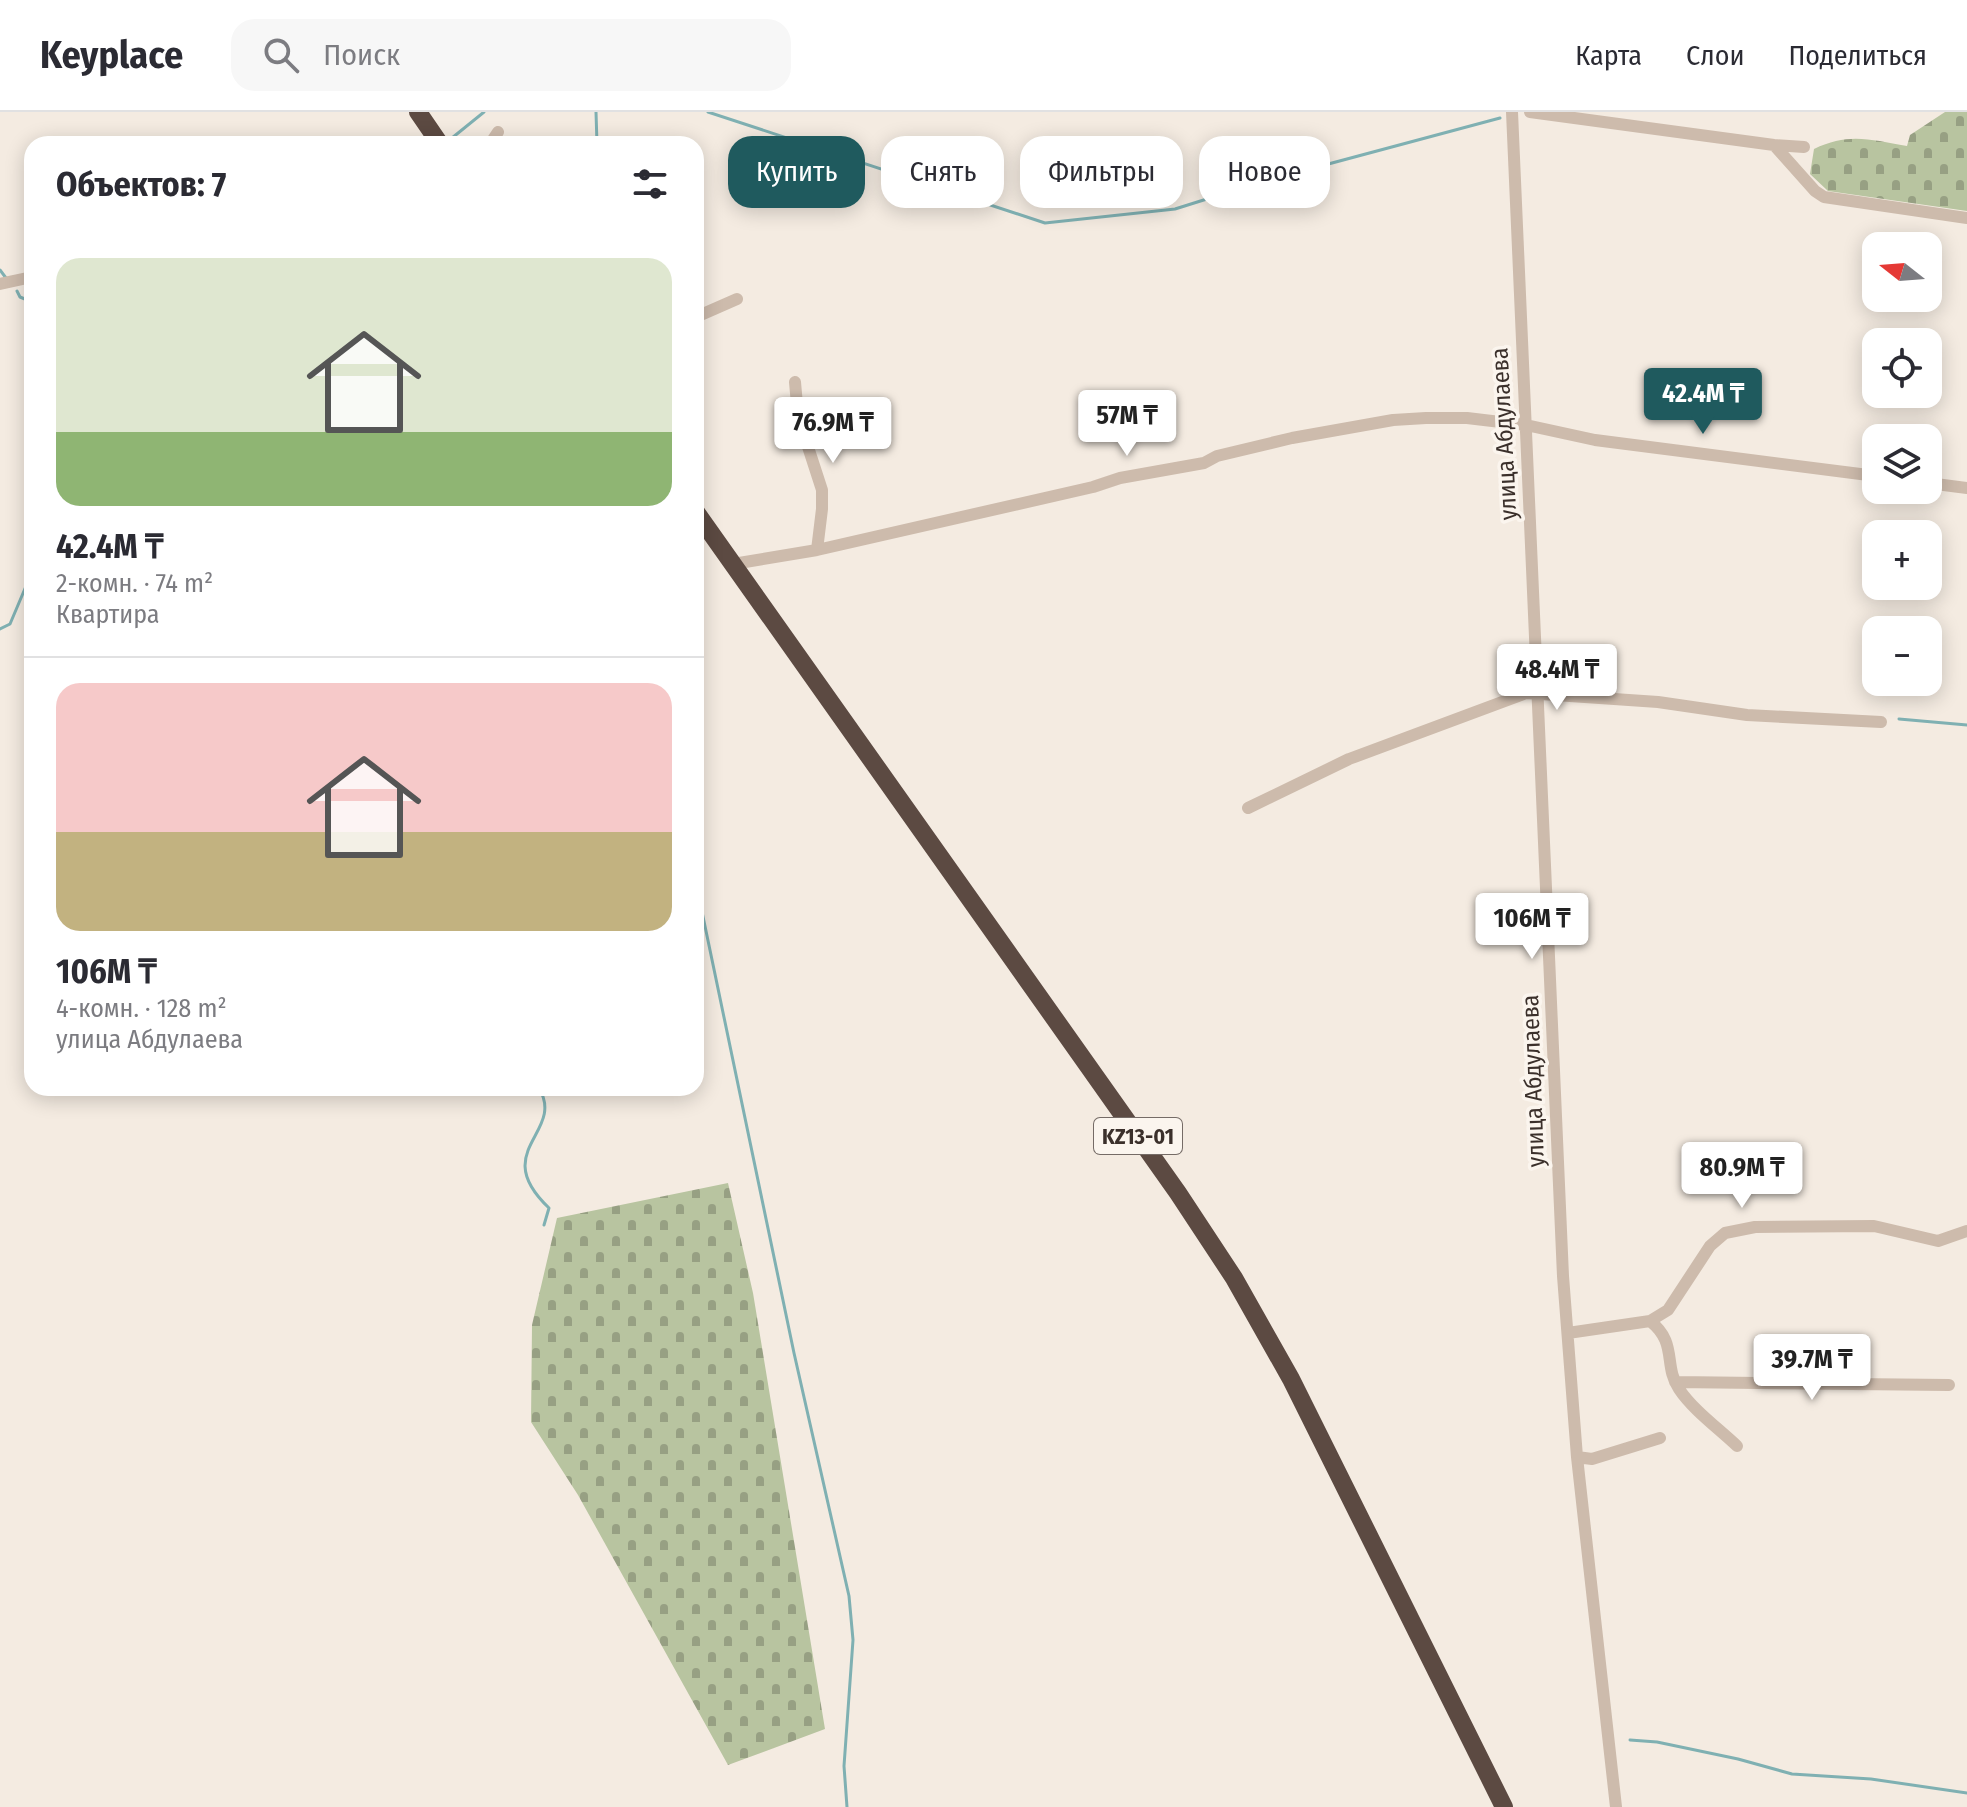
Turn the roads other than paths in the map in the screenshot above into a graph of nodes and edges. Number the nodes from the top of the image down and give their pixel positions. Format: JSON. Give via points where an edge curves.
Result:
{"nodes":[{"id":1,"x":418,"y":112,"type":"edge"},
{"id":2,"x":1512,"y":112,"type":"edge"},
{"id":3,"x":1530,"y":112,"type":"edge"},
{"id":4,"x":498,"y":132,"type":"dead end"},
{"id":5,"x":434,"y":136,"type":"edge"},
{"id":6,"x":495,"y":136,"type":"edge"},
{"id":7,"x":1774,"y":145,"type":"junction"},
{"id":8,"x":1804,"y":147,"type":"dead end"},
{"id":9,"x":1967,"y":218,"type":"edge"},
{"id":10,"x":24,"y":279,"type":"edge"},
{"id":11,"x":0,"y":284,"type":"edge"},
{"id":12,"x":737,"y":299,"type":"dead end"},
{"id":13,"x":704,"y":313,"type":"edge"},
{"id":14,"x":795,"y":382,"type":"dead end"},
{"id":15,"x":1526,"y":425,"type":"junction"},
{"id":16,"x":1862,"y":475,"type":"edge"},
{"id":17,"x":1942,"y":485,"type":"edge"},
{"id":18,"x":1967,"y":488,"type":"edge"},
{"id":19,"x":704,"y":523,"type":"edge"},
{"id":20,"x":817,"y":550,"type":"junction"},
{"id":21,"x":733,"y":564,"type":"junction"},
{"id":22,"x":1537,"y":693,"type":"junction"},
{"id":23,"x":1881,"y":722,"type":"dead end"},
{"id":24,"x":1248,"y":808,"type":"dead end"},
{"id":25,"x":1967,"y":1231,"type":"edge"},
{"id":26,"x":1650,"y":1321,"type":"junction"},
{"id":27,"x":1568,"y":1333,"type":"junction"},
{"id":28,"x":1675,"y":1382,"type":"junction"},
{"id":29,"x":1949,"y":1385,"type":"dead end"},
{"id":30,"x":1660,"y":1438,"type":"dead end"},
{"id":31,"x":1737,"y":1446,"type":"dead end"},
{"id":32,"x":1577,"y":1457,"type":"junction"},
{"id":33,"x":1504,"y":1807,"type":"edge"},
{"id":34,"x":1616,"y":1807,"type":"edge"}],
"edges":[{"from":1,"to":5,"type":"highway"},
{"from":2,"to":15,"type":"street","name":"улица Абдулаева"},
{"from":3,"to":7,"type":"street"},
{"from":4,"to":6,"type":"street"},
{"from":7,"to":8,"type":"street"},
{"from":7,"to":9,"type":"street","via":[[1824,197]]},
{"from":10,"to":11,"type":"street"},
{"from":12,"to":13,"type":"street"},
{"from":14,"to":20,"type":"street","via":[[798,416],[822,490]]},
{"from":15,"to":16,"type":"street","via":[[1759,466]]},
{"from":15,"to":20,"type":"street","via":[[1467,418],[1393,420],[1292,438],[1204,463]]},
{"from":15,"to":22,"type":"street","name":"улица Абдулаева"},
{"from":17,"to":18,"type":"street"},
{"from":19,"to":21,"type":"highway","number":"KZ13-01"},
{"from":20,"to":21,"type":"street"},
{"from":21,"to":33,"type":"highway","number":"KZ13-01","via":[[1234,1278],[1310,1417]]},
{"from":22,"to":23,"type":"street","via":[[1747,715]]},
{"from":22,"to":24,"type":"street","via":[[1516,694],[1349,759]]},
{"from":22,"to":27,"type":"street","name":"улица Абдулаева"},
{"from":25,"to":26,"type":"street","via":[[1938,1241],[1874,1226],[1734,1230],[1718,1237],[1668,1310]]},
{"from":26,"to":27,"type":"street"},
{"from":26,"to":28,"type":"street","via":[[1669,1345]]},
{"from":27,"to":32,"type":"street","name":"улица Абдулаева"},
{"from":28,"to":29,"type":"street"},
{"from":28,"to":31,"type":"street"},
{"from":30,"to":32,"type":"street","via":[[1592,1459]]},
{"from":32,"to":34,"type":"street","name":"улица Абдулаева"}]}
